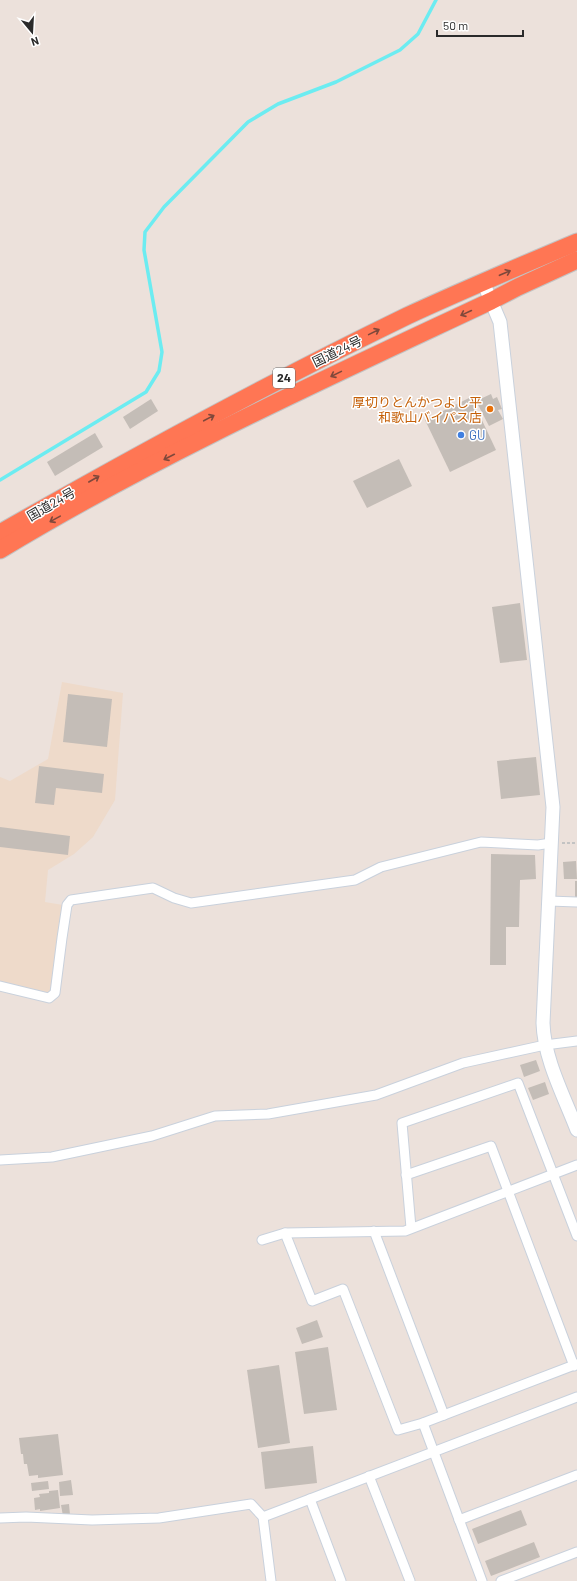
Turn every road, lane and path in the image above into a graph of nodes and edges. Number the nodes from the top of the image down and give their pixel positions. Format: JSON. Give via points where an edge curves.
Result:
{"nodes":[{"id":1,"x":577,"y":242,"type":"edge"},
{"id":2,"x":577,"y":260,"type":"edge"},
{"id":3,"x":483,"y":282,"type":"junction"},
{"id":4,"x":491,"y":301,"type":"junction"},
{"id":5,"x":0,"y":533,"type":"edge"},
{"id":6,"x":0,"y":550,"type":"edge"},
{"id":7,"x":551,"y":843,"type":"junction"},
{"id":8,"x":548,"y":901,"type":"junction"},
{"id":9,"x":577,"y":902,"type":"edge"},
{"id":10,"x":0,"y":986,"type":"edge"},
{"id":11,"x":577,"y":1041,"type":"edge"},
{"id":12,"x":545,"y":1045,"type":"junction"},
{"id":13,"x":577,"y":1130,"type":"edge"},
{"id":14,"x":0,"y":1160,"type":"edge"},
{"id":15,"x":577,"y":1165,"type":"edge"},
{"id":16,"x":553,"y":1174,"type":"junction"},
{"id":17,"x":406,"y":1175,"type":"junction"},
{"id":18,"x":507,"y":1192,"type":"junction"},
{"id":19,"x":410,"y":1228,"type":"junction"},
{"id":20,"x":374,"y":1231,"type":"junction"},
{"id":21,"x":285,"y":1233,"type":"junction"},
{"id":22,"x":577,"y":1236,"type":"edge"},
{"id":23,"x":262,"y":1240,"type":"dead end"},
{"id":24,"x":575,"y":1365,"type":"edge"},
{"id":25,"x":577,"y":1397,"type":"edge"},
{"id":26,"x":444,"y":1415,"type":"junction"},
{"id":27,"x":423,"y":1423,"type":"junction"},
{"id":28,"x":433,"y":1452,"type":"junction"},
{"id":29,"x":577,"y":1475,"type":"edge"},
{"id":30,"x":369,"y":1476,"type":"junction"},
{"id":31,"x":310,"y":1499,"type":"junction"},
{"id":32,"x":263,"y":1517,"type":"junction"},
{"id":33,"x":0,"y":1518,"type":"edge"},
{"id":34,"x":459,"y":1520,"type":"junction"},
{"id":35,"x":577,"y":1552,"type":"edge"},
{"id":36,"x":271,"y":1581,"type":"edge"},
{"id":37,"x":341,"y":1581,"type":"edge"},
{"id":38,"x":410,"y":1581,"type":"edge"},
{"id":39,"x":482,"y":1581,"type":"edge"},
{"id":40,"x":501,"y":1581,"type":"edge"}],
"edges":[{"from":3,"to":1,"type":"highway","name":"国道24号","number":"24","one_way":true},
{"from":2,"to":4,"type":"highway","name":"国道24号","number":"24"},
{"from":3,"to":4,"type":"street"},
{"from":5,"to":3,"type":"highway","name":"国道24号","number":"24","one_way":true,"via":[[98,477],[314,362]]},
{"from":4,"to":6,"type":"highway","name":"国道24号","number":"24","one_way":true,"via":[[233,423],[126,479]]},
{"from":4,"to":7,"type":"street","via":[[500,322],[514,442],[553,807]]},
{"from":7,"to":8,"type":"street"},
{"from":7,"to":10,"type":"street","via":[[538,845],[481,842],[381,867],[355,880],[192,903],[153,888],[71,900],[67,905],[55,993],[49,998]]},
{"from":8,"to":9,"type":"street"},
{"from":8,"to":12,"type":"street","via":[[543,1023]]},
{"from":11,"to":12,"type":"street"},
{"from":12,"to":13,"type":"street"},
{"from":12,"to":14,"type":"street","via":[[463,1063],[376,1095],[268,1114],[215,1116],[152,1136],[68,1154]]},
{"from":15,"to":16,"type":"street"},
{"from":16,"to":17,"type":"street","via":[[518,1083],[402,1123]]},
{"from":16,"to":18,"type":"street"},
{"from":16,"to":22,"type":"street"},
{"from":17,"to":18,"type":"street","via":[[491,1146]]},
{"from":17,"to":19,"type":"street"},
{"from":18,"to":19,"type":"street"},
{"from":18,"to":24,"type":"street"},
{"from":19,"to":20,"type":"street"},
{"from":20,"to":21,"type":"street"},
{"from":20,"to":26,"type":"street"},
{"from":21,"to":23,"type":"street"},
{"from":21,"to":27,"type":"street","via":[[312,1300],[343,1289],[398,1430]]},
{"from":24,"to":26,"type":"street"},
{"from":25,"to":28,"type":"street"},
{"from":26,"to":27,"type":"street"},
{"from":27,"to":28,"type":"street"},
{"from":28,"to":30,"type":"street"},
{"from":28,"to":34,"type":"street"},
{"from":29,"to":34,"type":"street"},
{"from":30,"to":31,"type":"street"},
{"from":30,"to":38,"type":"street"},
{"from":31,"to":32,"type":"street"},
{"from":31,"to":37,"type":"street"},
{"from":32,"to":33,"type":"street","via":[[251,1504],[159,1518]]},
{"from":32,"to":36,"type":"street"},
{"from":34,"to":39,"type":"street"},
{"from":35,"to":40,"type":"street"}]}
